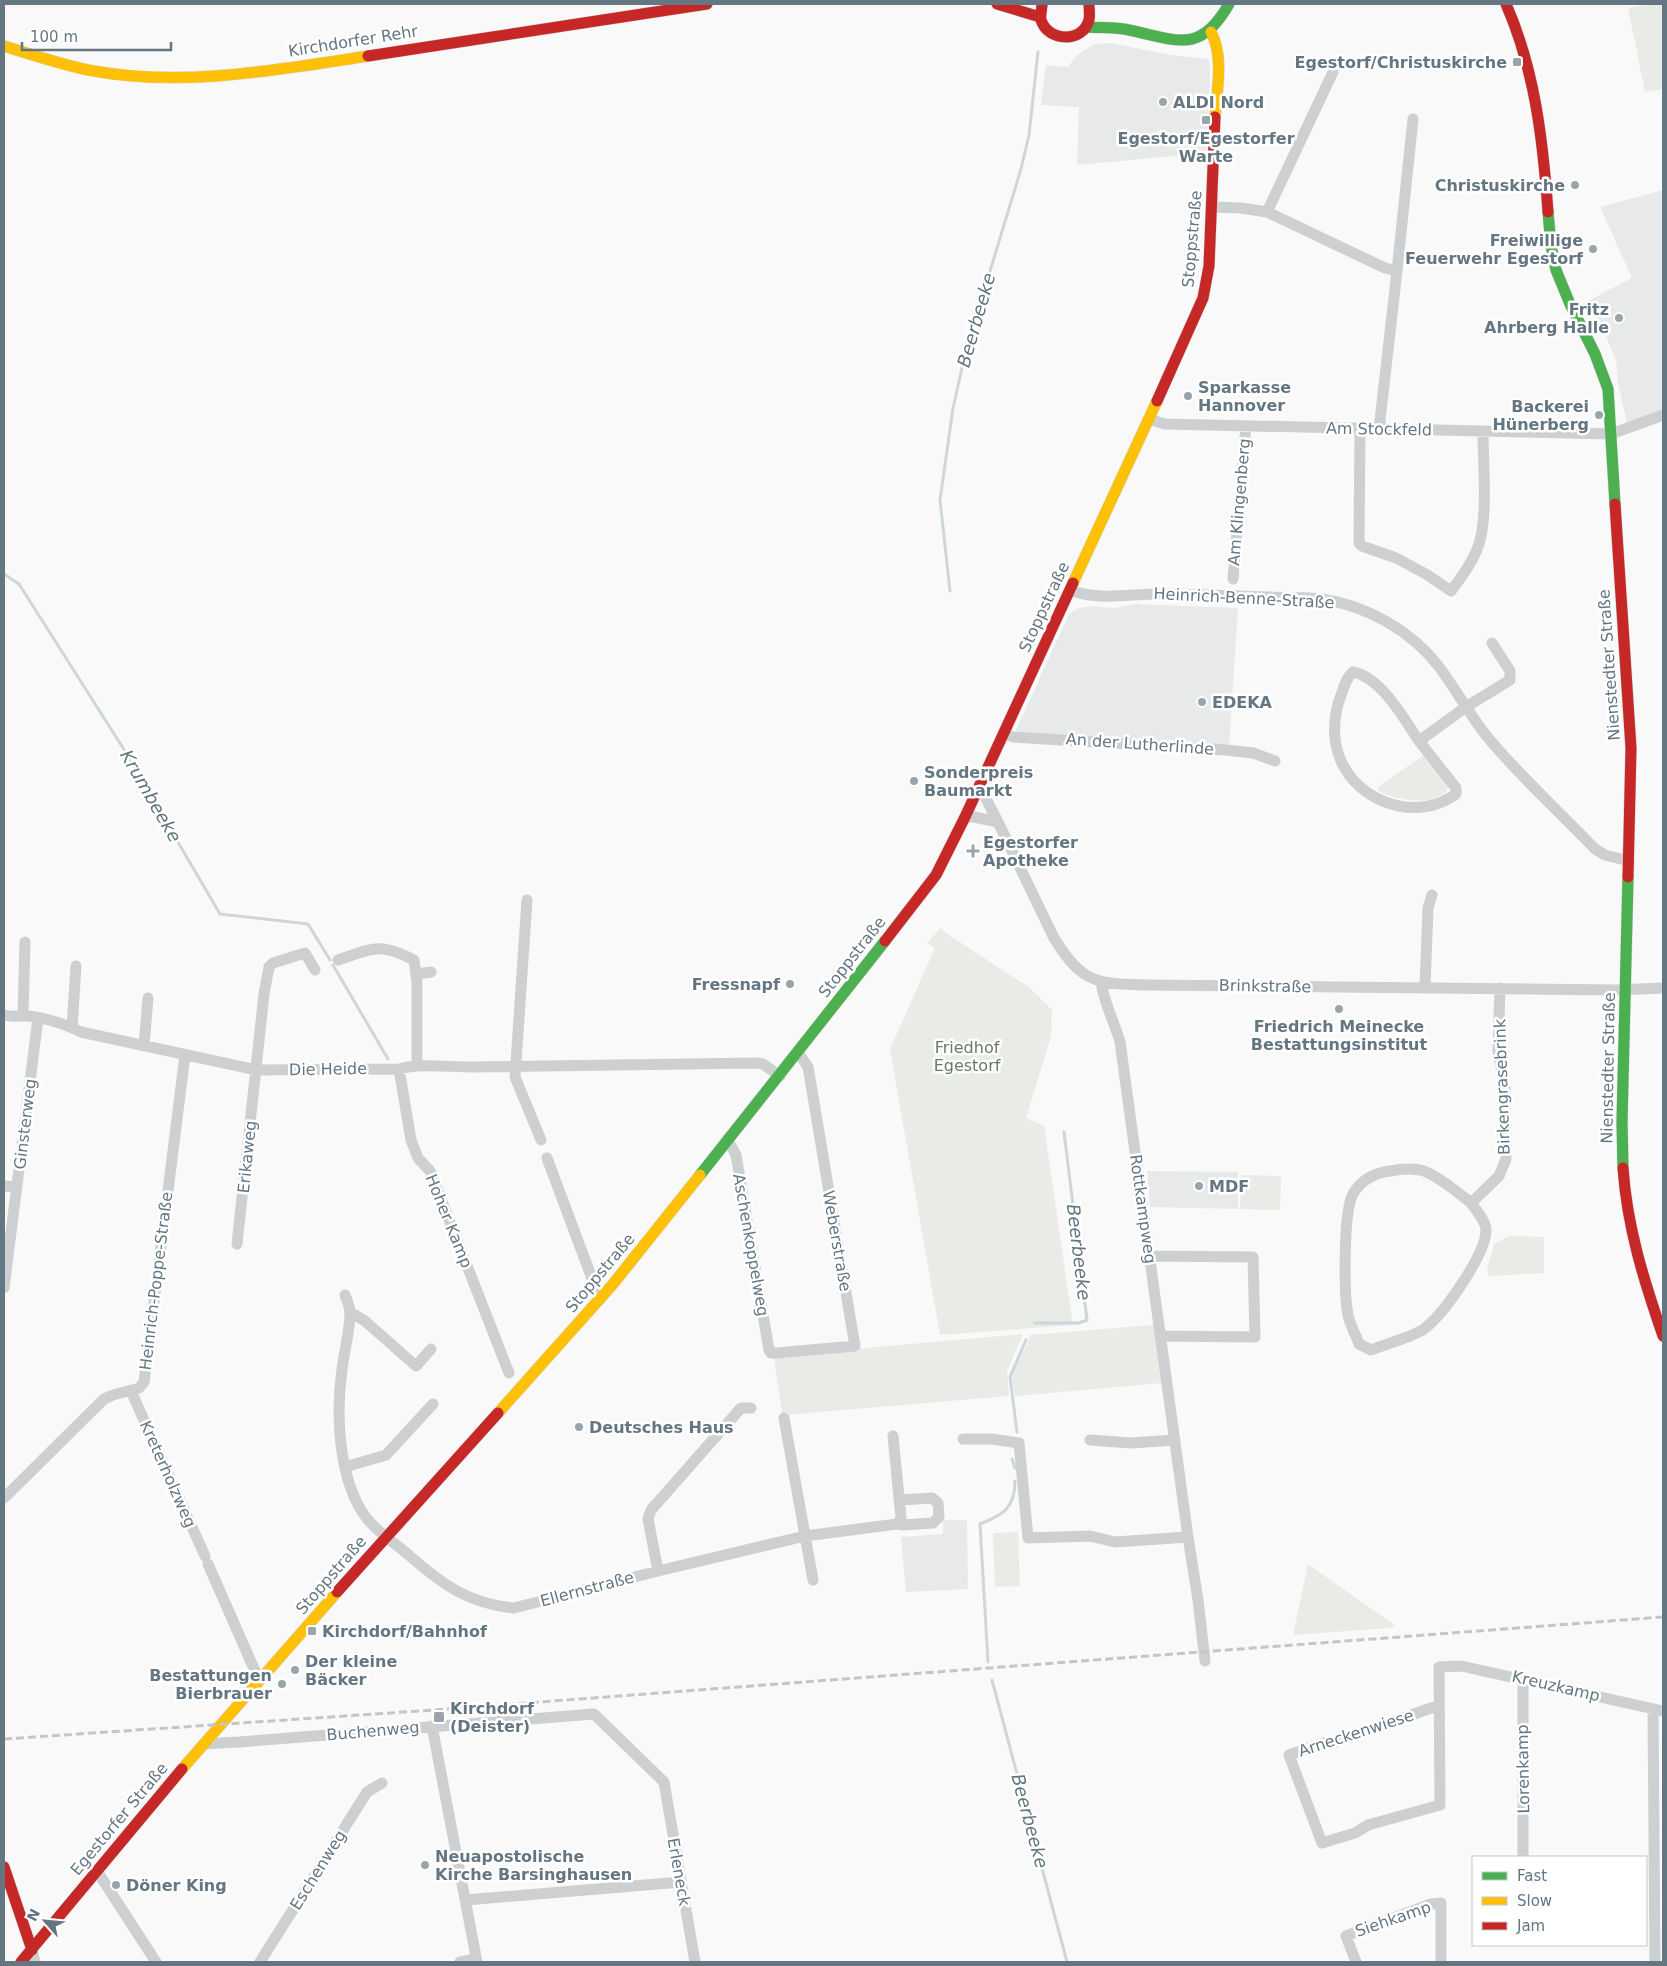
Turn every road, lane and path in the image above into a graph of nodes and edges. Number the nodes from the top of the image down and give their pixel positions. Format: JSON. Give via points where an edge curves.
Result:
{"nodes":[{"id":1,"x":708,"y":4,"type":"edge"},
{"id":2,"x":997,"y":4,"type":"edge"},
{"id":3,"x":1042,"y":4,"type":"edge"},
{"id":4,"x":1229,"y":4,"type":"edge"},
{"id":5,"x":1506,"y":4,"type":"edge"},
{"id":6,"x":1090,"y":7,"type":"edge"},
{"id":7,"x":1040,"y":18,"type":"junction"},
{"id":8,"x":1086,"y":27,"type":"junction"},
{"id":9,"x":1126,"y":29,"type":"junction"},
{"id":10,"x":1211,"y":32,"type":"junction"},
{"id":11,"x":4,"y":46,"type":"edge"},
{"id":12,"x":1333,"y":72,"type":"dead end"},
{"id":13,"x":1413,"y":119,"type":"dead end"},
{"id":14,"x":1212,"y":208,"type":"junction"},
{"id":15,"x":1267,"y":212,"type":"junction"},
{"id":16,"x":1397,"y":272,"type":"junction"},
{"id":17,"x":1663,"y":415,"type":"edge"},
{"id":18,"x":1148,"y":419,"type":"junction"},
{"id":19,"x":1246,"y":426,"type":"junction"},
{"id":20,"x":1360,"y":428,"type":"junction"},
{"id":21,"x":1379,"y":429,"type":"junction"},
{"id":22,"x":1483,"y":431,"type":"junction"},
{"id":23,"x":1611,"y":434,"type":"junction"},
{"id":24,"x":1232,"y":579,"type":"dead end"},
{"id":25,"x":1070,"y":590,"type":"junction"},
{"id":26,"x":1492,"y":643,"type":"dead end"},
{"id":27,"x":1466,"y":707,"type":"junction"},
{"id":28,"x":1003,"y":733,"type":"junction"},
{"id":29,"x":1419,"y":741,"type":"junction"},
{"id":30,"x":1275,"y":761,"type":"dead end"},
{"id":31,"x":979,"y":785,"type":"junction"},
{"id":32,"x":965,"y":817,"type":"junction"},
{"id":33,"x":998,"y":822,"type":"junction"},
{"id":34,"x":1629,"y":861,"type":"junction"},
{"id":35,"x":1432,"y":895,"type":"dead end"},
{"id":36,"x":527,"y":900,"type":"dead end"},
{"id":37,"x":24,"y":942,"type":"dead end"},
{"id":38,"x":338,"y":960,"type":"dead end"},
{"id":39,"x":76,"y":966,"type":"dead end"},
{"id":40,"x":315,"y":970,"type":"dead end"},
{"id":41,"x":431,"y":972,"type":"dead end"},
{"id":42,"x":416,"y":974,"type":"junction"},
{"id":43,"x":1101,"y":982,"type":"junction"},
{"id":44,"x":1424,"y":987,"type":"junction"},
{"id":45,"x":1500,"y":988,"type":"junction"},
{"id":46,"x":1663,"y":988,"type":"edge"},
{"id":47,"x":1626,"y":990,"type":"junction"},
{"id":48,"x":148,"y":998,"type":"dead end"},
{"id":49,"x":4,"y":1015,"type":"edge"},
{"id":50,"x":22,"y":1016,"type":"junction"},
{"id":51,"x":38,"y":1018,"type":"junction"},
{"id":52,"x":72,"y":1028,"type":"junction"},
{"id":53,"x":144,"y":1046,"type":"junction"},
{"id":54,"x":798,"y":1052,"type":"junction"},
{"id":55,"x":185,"y":1055,"type":"junction"},
{"id":56,"x":417,"y":1065,"type":"junction"},
{"id":57,"x":514,"y":1066,"type":"junction"},
{"id":58,"x":399,"y":1069,"type":"junction"},
{"id":59,"x":256,"y":1070,"type":"junction"},
{"id":60,"x":780,"y":1076,"type":"junction"},
{"id":61,"x":541,"y":1140,"type":"dead end"},
{"id":62,"x":728,"y":1140,"type":"junction"},
{"id":63,"x":547,"y":1158,"type":"dead end"},
{"id":64,"x":4,"y":1186,"type":"edge"},
{"id":65,"x":17,"y":1187,"type":"junction"},
{"id":66,"x":1471,"y":1203,"type":"junction"},
{"id":67,"x":237,"y":1244,"type":"dead end"},
{"id":68,"x":1149,"y":1256,"type":"junction"},
{"id":69,"x":4,"y":1288,"type":"edge"},
{"id":70,"x":345,"y":1295,"type":"dead end"},
{"id":71,"x":600,"y":1300,"type":"junction"},
{"id":72,"x":350,"y":1312,"type":"junction"},
{"id":73,"x":1161,"y":1336,"type":"junction"},
{"id":74,"x":1663,"y":1336,"type":"edge"},
{"id":75,"x":431,"y":1350,"type":"dead end"},
{"id":76,"x":769,"y":1350,"type":"joint"},
{"id":77,"x":509,"y":1373,"type":"dead end"},
{"id":78,"x":131,"y":1391,"type":"junction"},
{"id":79,"x":433,"y":1404,"type":"dead end"},
{"id":80,"x":751,"y":1408,"type":"dead end"},
{"id":81,"x":784,"y":1418,"type":"dead end"},
{"id":82,"x":893,"y":1436,"type":"dead end"},
{"id":83,"x":963,"y":1439,"type":"dead end"},
{"id":84,"x":1090,"y":1440,"type":"dead end"},
{"id":85,"x":1175,"y":1440,"type":"junction"},
{"id":86,"x":345,"y":1467,"type":"junction"},
{"id":87,"x":4,"y":1498,"type":"edge"},
{"id":88,"x":899,"y":1500,"type":"junction"},
{"id":89,"x":897,"y":1524,"type":"junction"},
{"id":90,"x":805,"y":1536,"type":"junction"},
{"id":91,"x":1188,"y":1537,"type":"junction"},
{"id":92,"x":385,"y":1538,"type":"junction"},
{"id":93,"x":658,"y":1570,"type":"junction"},
{"id":94,"x":813,"y":1580,"type":"dead end"},
{"id":95,"x":1205,"y":1661,"type":"dead end"},
{"id":96,"x":1447,"y":1666,"type":"joint"},
{"id":97,"x":262,"y":1678,"type":"junction"},
{"id":98,"x":1523,"y":1680,"type":"junction"},
{"id":99,"x":1438,"y":1707,"type":"junction"},
{"id":100,"x":1658,"y":1710,"type":"edge"},
{"id":101,"x":432,"y":1726,"type":"junction"},
{"id":102,"x":204,"y":1744,"type":"junction"},
{"id":103,"x":664,"y":1782,"type":"joint"},
{"id":104,"x":382,"y":1783,"type":"dead end"},
{"id":105,"x":1523,"y":1856,"type":"edge"},
{"id":106,"x":4,"y":1867,"type":"edge"},
{"id":107,"x":97,"y":1871,"type":"junction"},
{"id":108,"x":681,"y":1882,"type":"junction"},
{"id":109,"x":466,"y":1900,"type":"junction"},
{"id":110,"x":32,"y":1950,"type":"junction"},
{"id":111,"x":477,"y":1961,"type":"edge"},
{"id":112,"x":21,"y":1962,"type":"edge"},
{"id":113,"x":35,"y":1962,"type":"edge"},
{"id":114,"x":156,"y":1962,"type":"edge"},
{"id":115,"x":260,"y":1962,"type":"edge"},
{"id":116,"x":460,"y":1962,"type":"edge"},
{"id":117,"x":695,"y":1962,"type":"edge"},
{"id":118,"x":1356,"y":1962,"type":"edge"},
{"id":119,"x":1441,"y":1962,"type":"edge"},
{"id":120,"x":1655,"y":1962,"type":"edge"}],
"edges":[{"from":1,"to":11,"type":"main road","name":"Kirchdorfer Rehr","via":[[273,70],[193,78],[132,76],[89,70]]},
{"from":2,"to":7,"type":"main road"},
{"from":3,"to":7,"type":"main road"},
{"from":4,"to":10,"type":"main road"},
{"from":5,"to":23,"type":"main road","name":"Nienstedter Straße","via":[[1532,82],[1552,252],[1558,276],[1603,371],[1608,389]]},
{"from":6,"to":8,"type":"main road"},
{"from":6,"to":9,"type":"main road"},
{"from":7,"to":8,"type":"main road","via":[[1050,33],[1061,38],[1075,36]]},
{"from":8,"to":9,"type":"main road"},
{"from":9,"to":10,"type":"main road","via":[[1174,41],[1192,40]]},
{"from":10,"to":14,"type":"main road","name":"Stoppstraße","via":[[1217,43],[1218,57]]},
{"from":12,"to":15,"type":"street"},
{"from":13,"to":16,"type":"street"},
{"from":14,"to":15,"type":"street"},
{"from":14,"to":18,"type":"main road","name":"Stoppstraße","via":[[1209,266],[1203,298]]},
{"from":15,"to":16,"type":"street"},
{"from":16,"to":21,"type":"street"},
{"from":17,"to":23,"type":"street"},
{"from":18,"to":19,"type":"street","name":"Am Stockfeld","via":[[1165,424]]},
{"from":18,"to":25,"type":"main road","name":"Stoppstraße"},
{"from":19,"to":20,"type":"street","name":"Am Stockfeld"},
{"from":19,"to":24,"type":"street","name":"Am Klingenberg"},
{"from":20,"to":21,"type":"street","name":"Am Stockfeld"},
{"from":20,"to":22,"type":"street","via":[[1359,542],[1426,574],[1450,591],[1464,575],[1479,543],[1484,515]]},
{"from":21,"to":22,"type":"street","name":"Am Stockfeld"},
{"from":22,"to":23,"type":"street","name":"Am Stockfeld"},
{"from":23,"to":34,"type":"main road","name":"Nienstedter Straße","via":[[1631,748]]},
{"from":25,"to":27,"type":"street","name":"Heinrich-Benne-Straße","via":[[1110,597],[1169,594],[1340,602],[1383,620],[1422,648]]},
{"from":25,"to":28,"type":"main road","name":"Stoppstraße"},
{"from":26,"to":27,"type":"street","via":[[1510,671],[1510,680]]},
{"from":27,"to":29,"type":"street"},
{"from":27,"to":34,"type":"street","name":"Heinrich-Benne-Straße","via":[[1516,768],[1595,848],[1605,855]]},
{"from":28,"to":30,"type":"street","name":"An der Lutherlinde","via":[[1014,737],[1226,750],[1253,753]]},
{"from":28,"to":31,"type":"main road","name":"Stoppstraße"},
{"from":29,"to":29,"type":"street","via":[[1456,788],[1456,794],[1427,808],[1387,804],[1369,794],[1344,766],[1336,745],[1334,723],[1348,676],[1353,672],[1360,674],[1377,686]]},
{"from":31,"to":32,"type":"main road","name":"Stoppstraße"},
{"from":31,"to":33,"type":"street","name":"Brinkstraße"},
{"from":32,"to":33,"type":"street"},
{"from":32,"to":54,"type":"main road","name":"Stoppstraße","via":[[926,889]]},
{"from":33,"to":43,"type":"street","name":"Brinkstraße","via":[[1063,953],[1086,976]]},
{"from":34,"to":47,"type":"main road","name":"Nienstedter Straße"},
{"from":35,"to":44,"type":"street","via":[[1428,908]]},
{"from":36,"to":57,"type":"street"},
{"from":37,"to":50,"type":"street"},
{"from":38,"to":42,"type":"street","via":[[367,950],[395,950],[414,960]]},
{"from":39,"to":52,"type":"street"},
{"from":40,"to":59,"type":"street","name":"Erikaweg","via":[[305,953],[269,967]]},
{"from":41,"to":42,"type":"street"},
{"from":42,"to":56,"type":"street"},
{"from":43,"to":44,"type":"street","name":"Brinkstraße"},
{"from":43,"to":68,"type":"street","name":"Rottkampweg","via":[[1103,998],[1120,1042]]},
{"from":44,"to":45,"type":"street","name":"Brinkstraße"},
{"from":45,"to":47,"type":"street","name":"Brinkstraße"},
{"from":45,"to":66,"type":"street","name":"Birkengrasebrink","via":[[1498,1051],[1505,1088],[1506,1159],[1499,1176]]},
{"from":46,"to":47,"type":"street","name":"Brinkstraße"},
{"from":47,"to":74,"type":"main road","name":"Nienstedter Straße","via":[[1622,1122],[1627,1210],[1637,1255]]},
{"from":48,"to":53,"type":"street"},
{"from":49,"to":50,"type":"street","name":"Die Heide"},
{"from":50,"to":51,"type":"street","name":"Die Heide"},
{"from":51,"to":52,"type":"street","name":"Die Heide"},
{"from":51,"to":65,"type":"street","name":"Ginsterweg"},
{"from":52,"to":53,"type":"street","name":"Die Heide"},
{"from":53,"to":55,"type":"street","name":"Die Heide"},
{"from":54,"to":60,"type":"main road","name":"Stoppstraße"},
{"from":54,"to":76,"type":"street","name":"Weberstraße","via":[[808,1067],[855,1346],[776,1353]]},
{"from":55,"to":59,"type":"street","name":"Die Heide"},
{"from":55,"to":78,"type":"street","name":"Heinrich-Poppe-Straße","via":[[144,1382],[140,1388]]},
{"from":56,"to":57,"type":"street","name":"Die Heide"},
{"from":56,"to":58,"type":"street","name":"Die Heide"},
{"from":57,"to":60,"type":"street","name":"Die Heide","via":[[757,1063]]},
{"from":57,"to":61,"type":"street","via":[[515,1077]]},
{"from":58,"to":59,"type":"street","name":"Die Heide"},
{"from":58,"to":77,"type":"street","name":"Hoher Kamp","via":[[411,1140],[418,1158],[430,1172]]},
{"from":59,"to":67,"type":"street","name":"Erikaweg"},
{"from":60,"to":62,"type":"main road","name":"Stoppstraße"},
{"from":62,"to":71,"type":"main road","name":"Stoppstraße"},
{"from":62,"to":76,"type":"street","name":"Aschenkoppelweg","via":[[736,1155]]},
{"from":63,"to":71,"type":"street"},
{"from":64,"to":65,"type":"street"},
{"from":65,"to":69,"type":"street","name":"Ginsterweg"},
{"from":66,"to":66,"type":"street","via":[[1486,1227],[1484,1241],[1469,1273],[1436,1319],[1423,1330],[1371,1350],[1359,1344],[1348,1316],[1345,1270],[1352,1195],[1364,1180],[1380,1172],[1400,1169],[1423,1171]]},
{"from":68,"to":73,"type":"street","name":"Rottkampweg"},
{"from":68,"to":73,"type":"street","via":[[1253,1256],[1255,1336]]},
{"from":70,"to":72,"type":"street"},
{"from":71,"to":92,"type":"main road","name":"Stoppstraße"},
{"from":72,"to":75,"type":"street","via":[[365,1321],[416,1366]]},
{"from":72,"to":86,"type":"street","name":"Ellernstraße","via":[[338,1404]]},
{"from":73,"to":85,"type":"street","name":"Rottkampweg"},
{"from":78,"to":87,"type":"street","name":"Heinrich-Poppe-Straße","via":[[104,1399]]},
{"from":78,"to":97,"type":"street","name":"Kreterholzweg","via":[[255,1671]]},
{"from":79,"to":86,"type":"street","via":[[386,1455]]},
{"from":80,"to":93,"type":"street","via":[[741,1408],[651,1510],[648,1518]]},
{"from":81,"to":90,"type":"street"},
{"from":82,"to":88,"type":"street"},
{"from":83,"to":91,"type":"street","via":[[992,1439],[1019,1444],[1028,1538],[1090,1536],[1115,1542]]},
{"from":84,"to":85,"type":"street","via":[[1131,1443]]},
{"from":85,"to":91,"type":"street","name":"Rottkampweg"},
{"from":86,"to":92,"type":"street","name":"Ellernstraße","via":[[362,1510]]},
{"from":88,"to":89,"type":"street","via":[[901,1518]]},
{"from":88,"to":89,"type":"street","name":"Ellernstraße","via":[[932,1498],[938,1503],[939,1517],[933,1523]]},
{"from":89,"to":90,"type":"street","name":"Ellernstraße"},
{"from":90,"to":93,"type":"street","name":"Ellernstraße"},
{"from":90,"to":94,"type":"street"},
{"from":91,"to":95,"type":"street","name":"Rottkampweg"},
{"from":92,"to":93,"type":"street","name":"Ellernstraße","via":[[452,1589],[494,1606],[514,1608]]},
{"from":92,"to":97,"type":"main road","name":"Stoppstraße"},
{"from":96,"to":98,"type":"street","name":"Kreuzkamp","via":[[1461,1666]]},
{"from":96,"to":99,"type":"street","name":"Arneckenwiese","via":[[1438,1666]]},
{"from":97,"to":102,"type":"main road","name":"Stoppstraße"},
{"from":98,"to":100,"type":"street","name":"Kreuzkamp"},
{"from":98,"to":105,"type":"street","name":"Lorenkamp"},
{"from":99,"to":99,"type":"street","name":"Arneckenwiese","via":[[1289,1755],[1322,1844],[1368,1825],[1440,1804]]},
{"from":100,"to":120,"type":"street"},
{"from":101,"to":102,"type":"street","name":"Buchenweg"},
{"from":101,"to":103,"type":"street","name":"Buchenweg","via":[[594,1714]]},
{"from":101,"to":109,"type":"street"},
{"from":102,"to":107,"type":"main road","name":"Egestorfer Straße"},
{"from":103,"to":108,"type":"street","name":"Erleneck"},
{"from":104,"to":115,"type":"street","name":"Eschenweg","via":[[367,1792]]},
{"from":106,"to":110,"type":"main road"},
{"from":107,"to":110,"type":"main road","name":"Egestorfer Straße"},
{"from":107,"to":114,"type":"street"},
{"from":108,"to":109,"type":"street"},
{"from":108,"to":117,"type":"street","name":"Erleneck"},
{"from":109,"to":111,"type":"street"},
{"from":110,"to":112,"type":"main road","name":"Egestorfer Straße"},
{"from":110,"to":113,"type":"street"},
{"from":111,"to":116,"type":"street"},
{"from":118,"to":119,"type":"street","name":"Siehkamp","via":[[1346,1936],[1441,1903]]}]}
